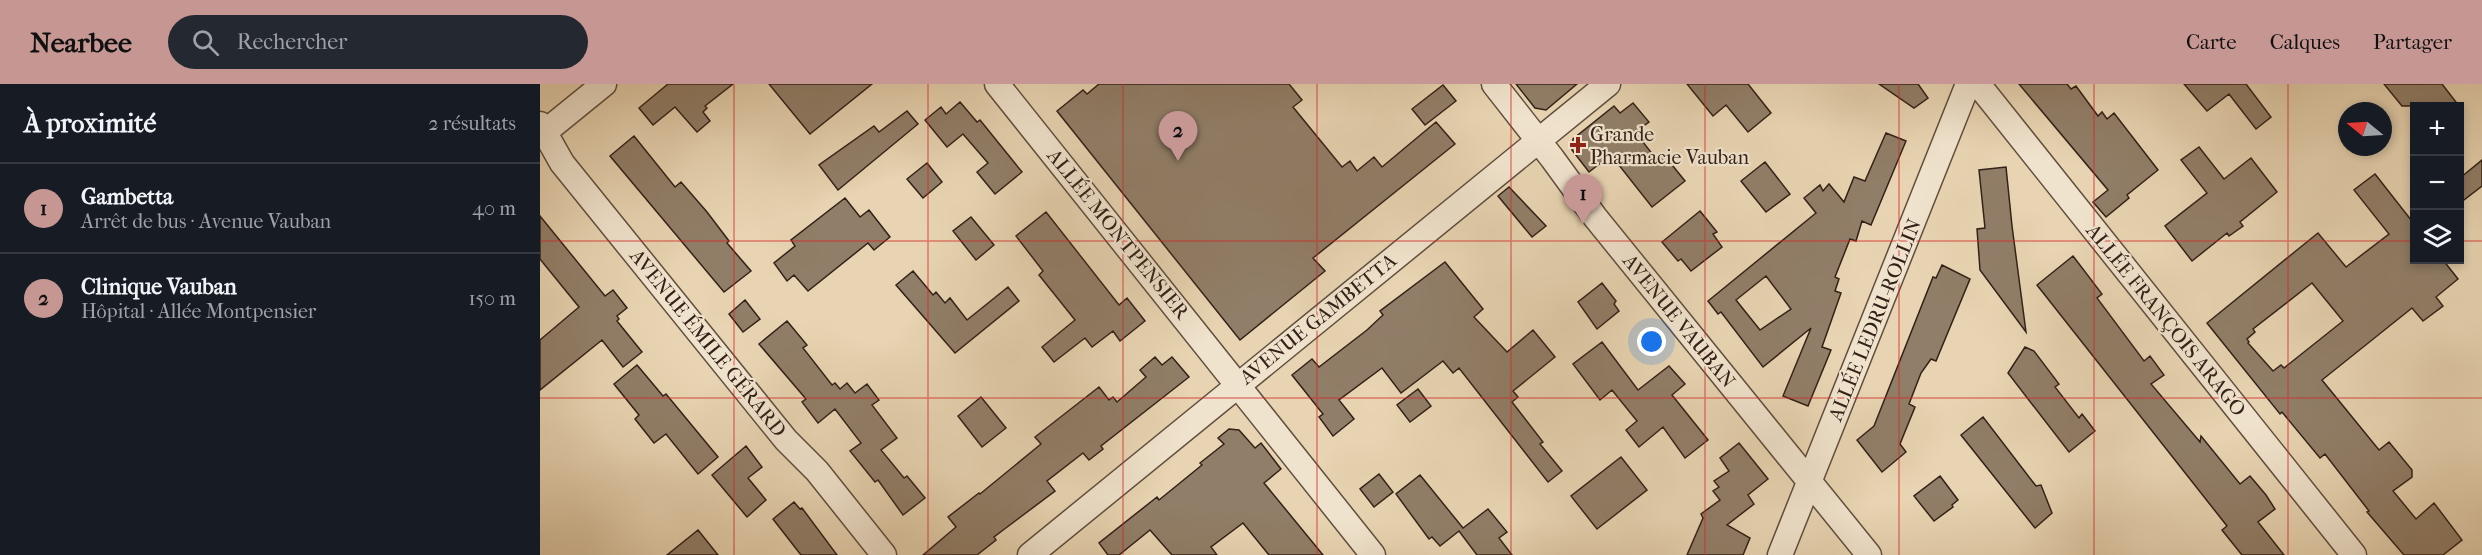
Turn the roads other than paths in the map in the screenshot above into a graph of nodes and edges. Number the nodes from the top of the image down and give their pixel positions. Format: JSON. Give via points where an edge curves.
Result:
{"nodes":[{"id":1,"x":604,"y":84,"type":"edge"},
{"id":2,"x":997,"y":84,"type":"edge"},
{"id":3,"x":1494,"y":84,"type":"edge"},
{"id":4,"x":1608,"y":84,"type":"edge"},
{"id":5,"x":1968,"y":84,"type":"edge"},
{"id":6,"x":1978,"y":84,"type":"edge"},
{"id":7,"x":542,"y":131,"type":"edge"},
{"id":8,"x":1538,"y":140,"type":"junction"},
{"id":9,"x":1238,"y":385,"type":"junction"},
{"id":10,"x":1809,"y":482,"type":"junction"},
{"id":11,"x":884,"y":555,"type":"edge"},
{"id":12,"x":1030,"y":555,"type":"edge"},
{"id":13,"x":1373,"y":555,"type":"edge"},
{"id":14,"x":1780,"y":555,"type":"edge"},
{"id":15,"x":1869,"y":555,"type":"edge"},
{"id":16,"x":2354,"y":555,"type":"edge"}],
"edges":[{"from":1,"to":7,"type":"street"},
{"from":2,"to":9,"type":"street","name":"ALLÉE MONTPENSIER"},
{"from":3,"to":8,"type":"street","name":"AVENUE VAUBAN"},
{"from":4,"to":8,"type":"street","name":"AVENUE GAMBETTA"},
{"from":5,"to":10,"type":"street","name":"ALLÉE LEDRU-ROLLIN"},
{"from":6,"to":16,"type":"street","name":"ALLÉE FRANÇOIS ARAGO"},
{"from":7,"to":11,"type":"street","name":"AVENUE ÉMILE GÉRARD","via":[[562,163]]},
{"from":8,"to":9,"type":"street","name":"AVENUE GAMBETTA"},
{"from":8,"to":10,"type":"street","name":"AVENUE VAUBAN","via":[[1595,217]]},
{"from":9,"to":12,"type":"street","name":"AVENUE GAMBETTA"},
{"from":9,"to":13,"type":"street","name":"ALLÉE MONTPENSIER"},
{"from":10,"to":14,"type":"street","name":"ALLÉE LEDRU-ROLLIN"},
{"from":10,"to":15,"type":"street","name":"AVENUE VAUBAN"}]}
